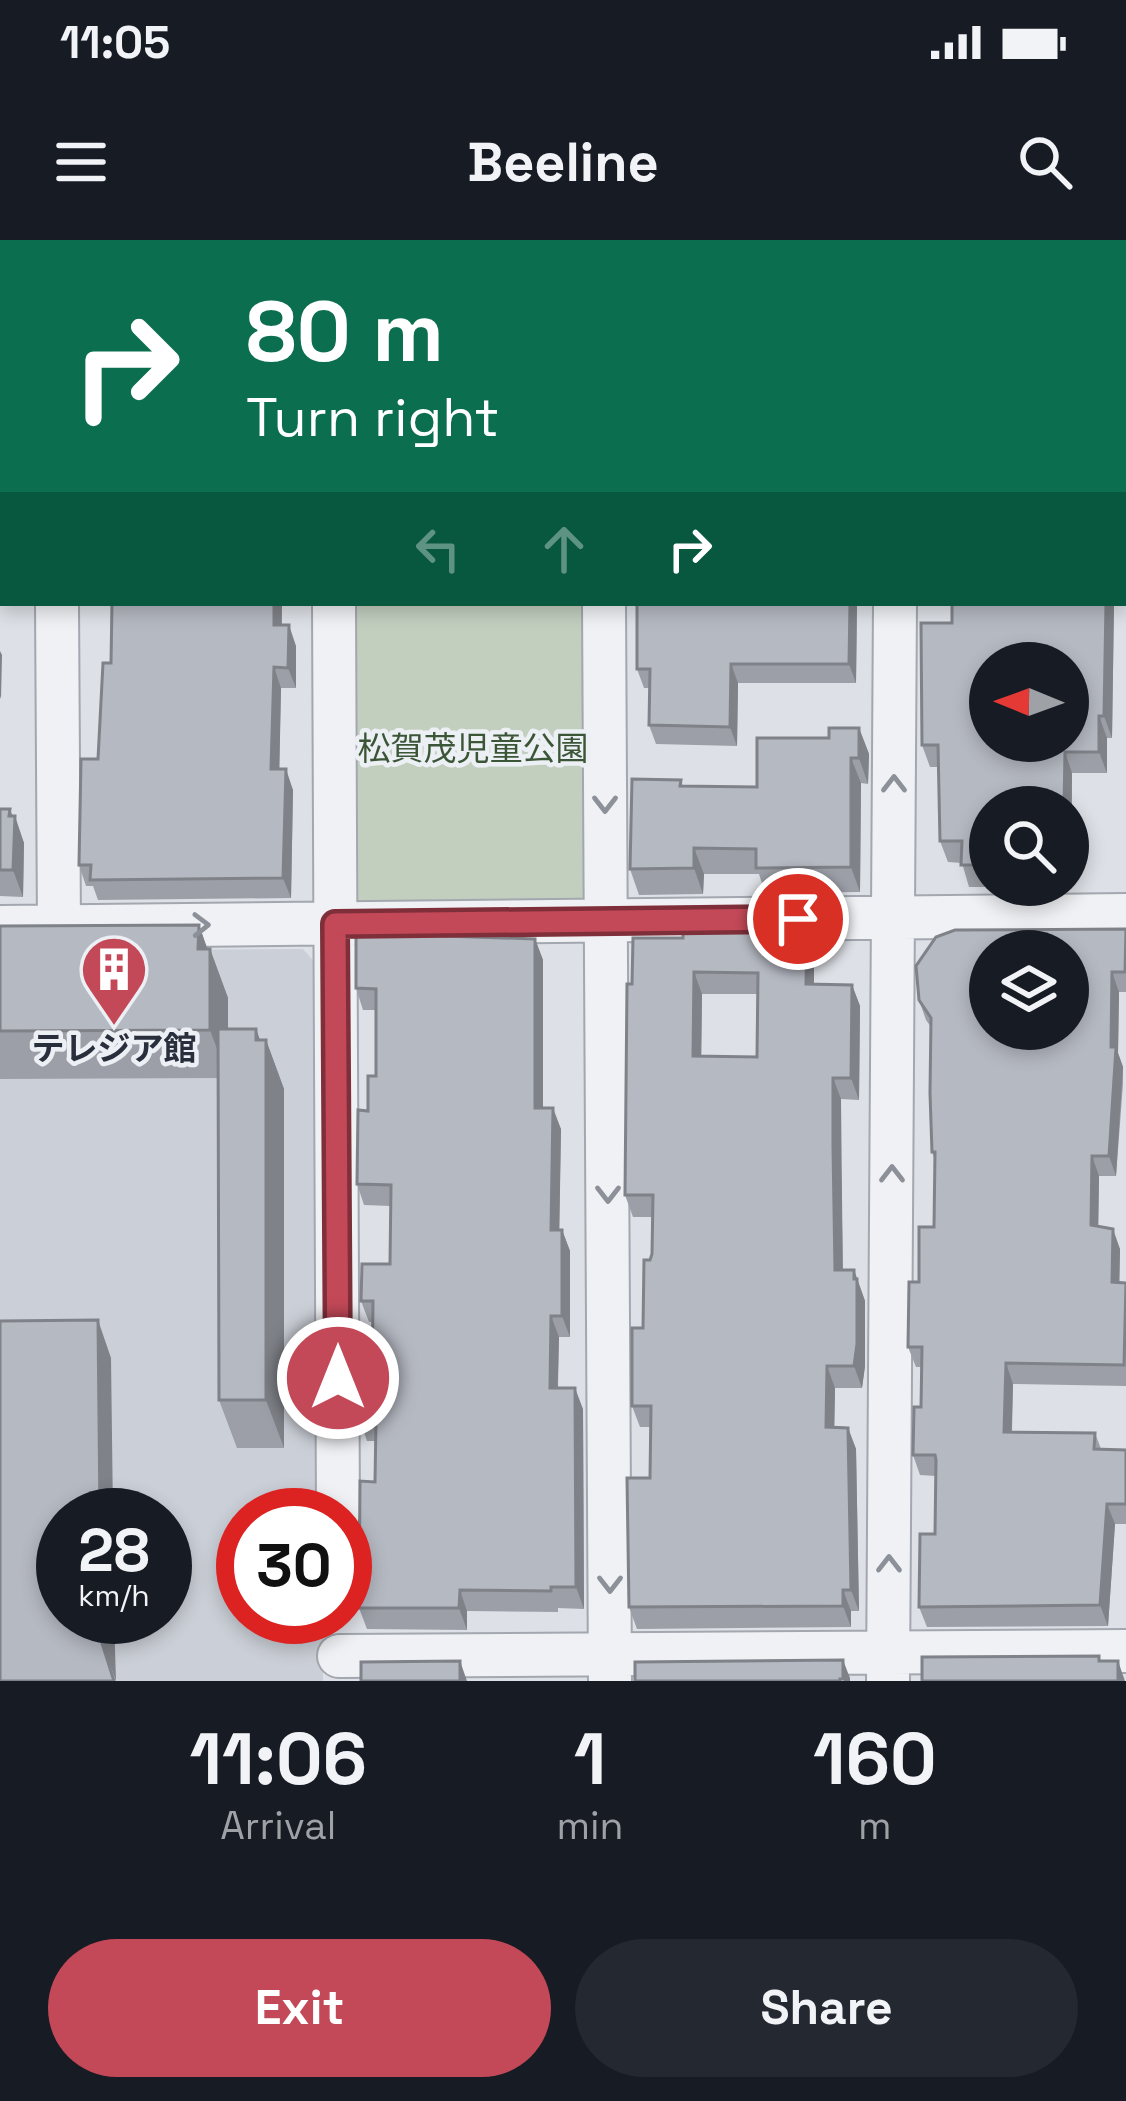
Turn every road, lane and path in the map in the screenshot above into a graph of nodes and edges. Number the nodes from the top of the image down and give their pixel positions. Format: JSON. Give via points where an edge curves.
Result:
{"nodes":[{"id":1,"x":57,"y":606,"type":"edge"},
{"id":2,"x":334,"y":606,"type":"edge"},
{"id":3,"x":604,"y":606,"type":"edge"},
{"id":4,"x":896,"y":606,"type":"edge"},
{"id":5,"x":1126,"y":915,"type":"edge"},
{"id":6,"x":893,"y":918,"type":"junction"},
{"id":7,"x":606,"y":921,"type":"junction"},
{"id":8,"x":335,"y":924,"type":"junction"},
{"id":9,"x":59,"y":926,"type":"junction"},
{"id":10,"x":0,"y":927,"type":"edge"},
{"id":11,"x":338,"y":1488,"type":"edge"},
{"id":12,"x":339,"y":1651,"type":"edge"},
{"id":13,"x":1126,"y":1651,"type":"edge"},
{"id":14,"x":888,"y":1667,"type":"edge"},
{"id":15,"x":610,"y":1668,"type":"edge"}],
"edges":[{"from":1,"to":9,"type":"street"},
{"from":2,"to":8,"type":"street"},
{"from":3,"to":7,"type":"street","one_way":true},
{"from":6,"to":4,"type":"street","one_way":true},
{"from":5,"to":6,"type":"street"},
{"from":6,"to":7,"type":"street"},
{"from":14,"to":6,"type":"street","one_way":true},
{"from":7,"to":8,"type":"street"},
{"from":7,"to":15,"type":"street","one_way":true},
{"from":9,"to":8,"type":"street","one_way":true},
{"from":8,"to":11,"type":"street"},
{"from":9,"to":10,"type":"street"},
{"from":12,"to":15,"type":"street"},
{"from":13,"to":14,"type":"street"},
{"from":14,"to":15,"type":"street"}]}
